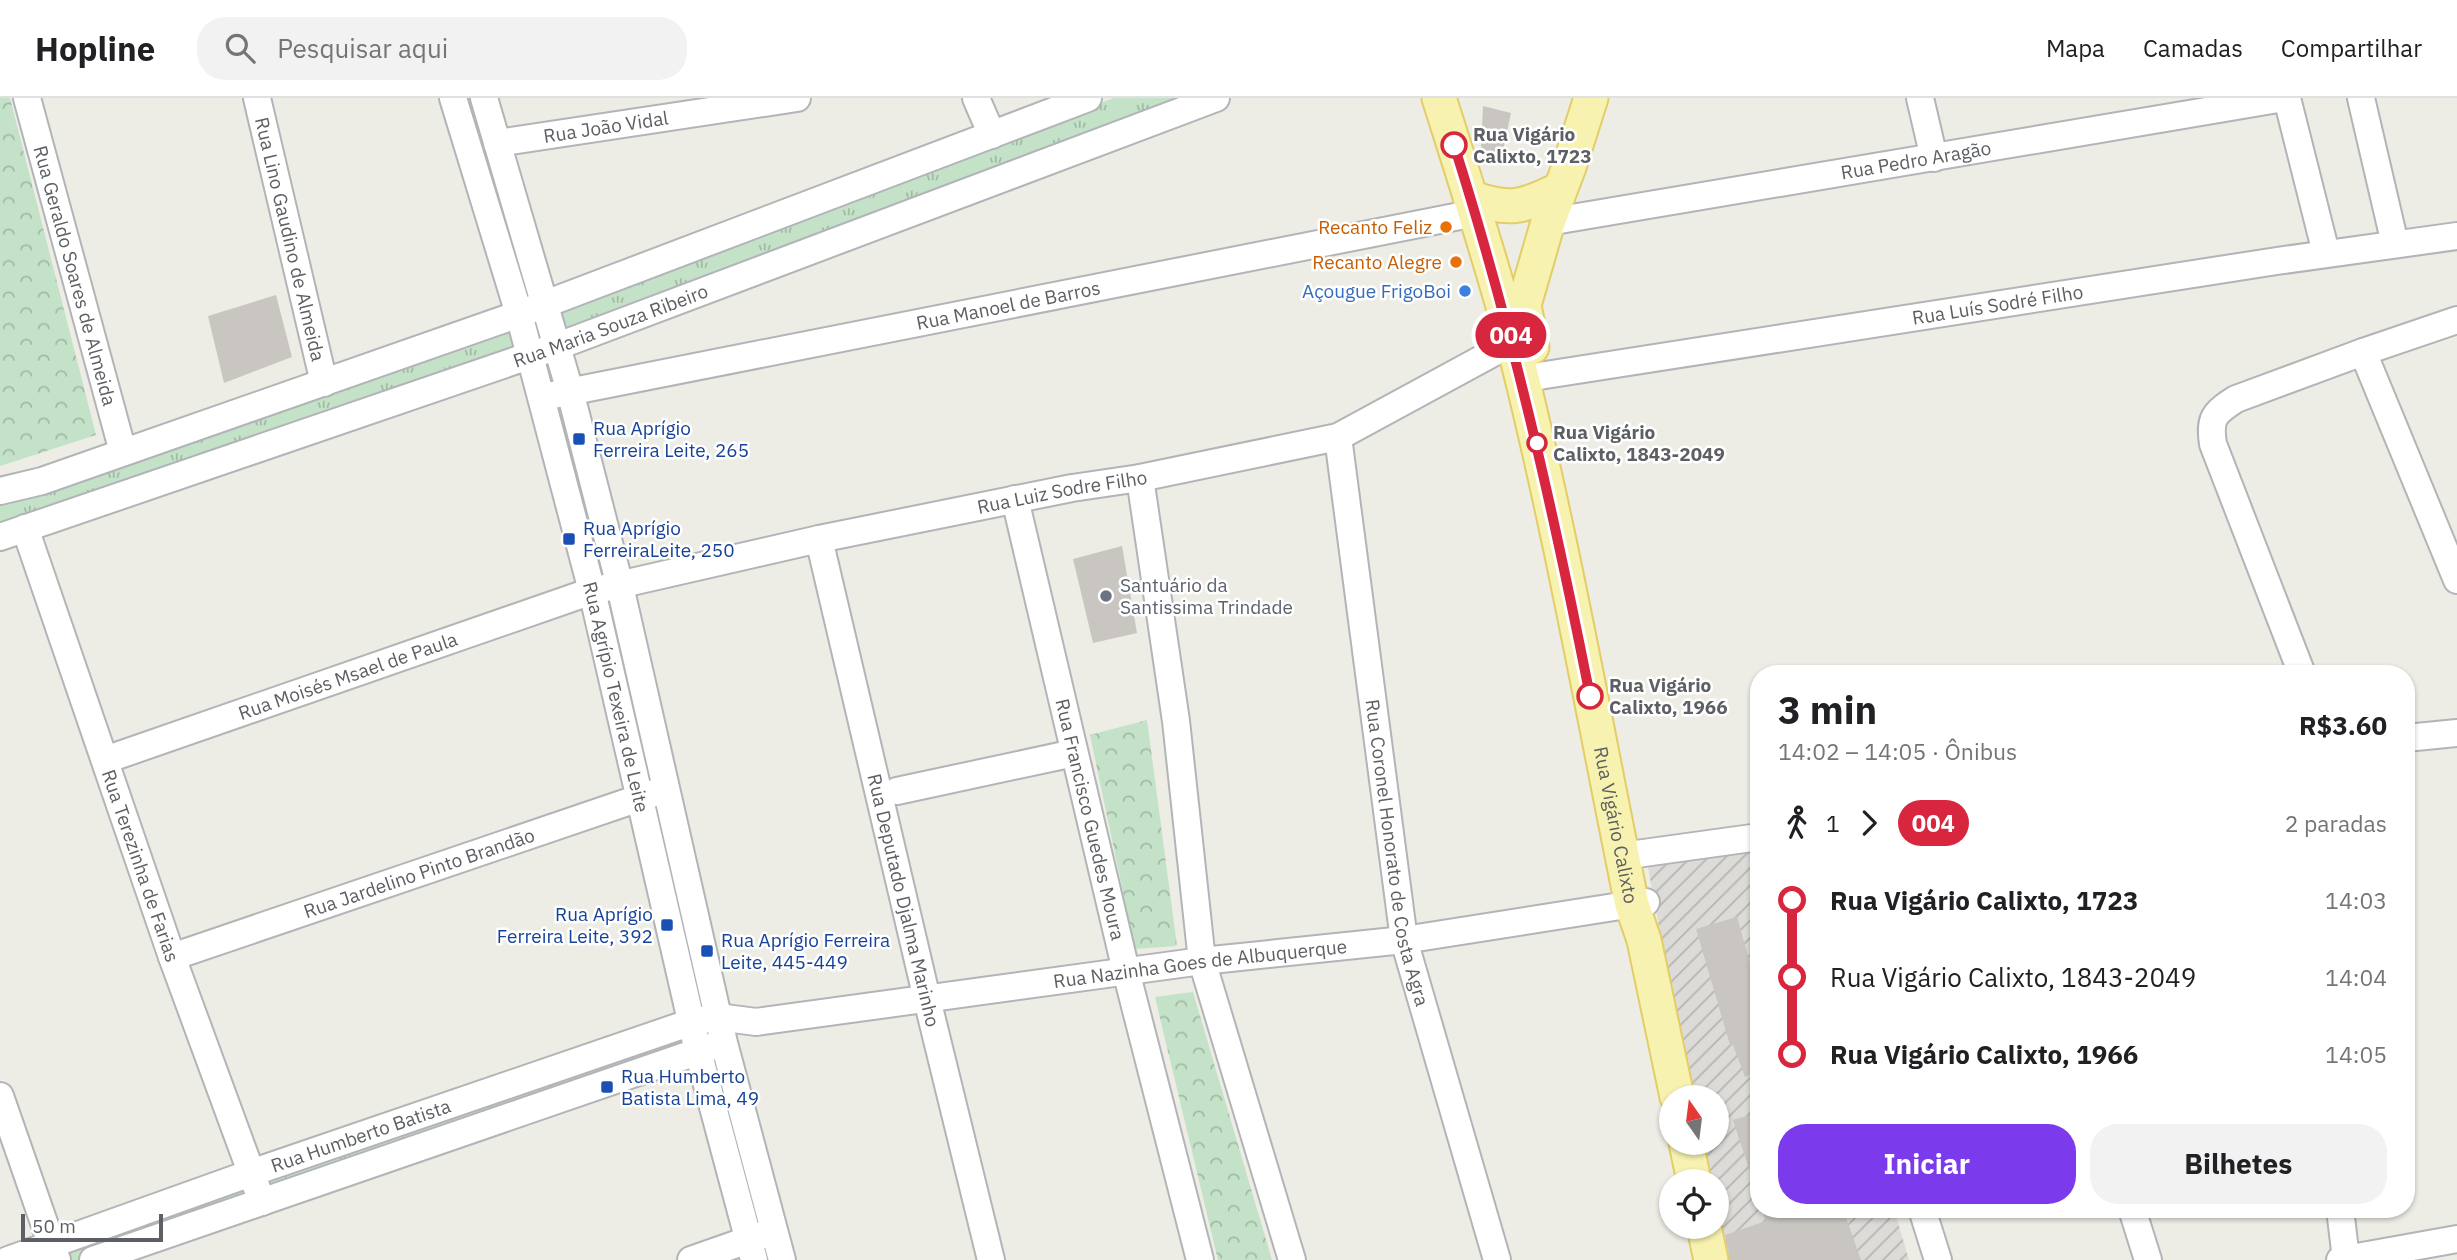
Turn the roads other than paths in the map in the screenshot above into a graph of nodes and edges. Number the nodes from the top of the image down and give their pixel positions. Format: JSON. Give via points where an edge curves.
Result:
{"nodes":[{"id":1,"x":27,"y":98,"type":"edge"},
{"id":2,"x":257,"y":98,"type":"edge"},
{"id":3,"x":453,"y":98,"type":"edge"},
{"id":4,"x":484,"y":98,"type":"edge"},
{"id":5,"x":797,"y":98,"type":"edge"},
{"id":6,"x":976,"y":98,"type":"edge"},
{"id":7,"x":1088,"y":98,"type":"edge"},
{"id":8,"x":1216,"y":98,"type":"edge"},
{"id":9,"x":1439,"y":98,"type":"edge"},
{"id":10,"x":1591,"y":98,"type":"edge"},
{"id":11,"x":1920,"y":98,"type":"edge"},
{"id":12,"x":2286,"y":98,"type":"edge"},
{"id":13,"x":2361,"y":98,"type":"edge"},
{"id":14,"x":992,"y":135,"type":"junction"},
{"id":15,"x":497,"y":143,"type":"junction"},
{"id":16,"x":1934,"y":158,"type":"junction"},
{"id":17,"x":1560,"y":189,"type":"junction"},
{"id":18,"x":1473,"y":205,"type":"junction"},
{"id":19,"x":1548,"y":222,"type":"junction"},
{"id":20,"x":2457,"y":236,"type":"edge"},
{"id":21,"x":2395,"y":244,"type":"junction"},
{"id":22,"x":2326,"y":253,"type":"junction"},
{"id":23,"x":544,"y":305,"type":"junction"},
{"id":24,"x":519,"y":314,"type":"junction"},
{"id":25,"x":2457,"y":320,"type":"edge"},
{"id":26,"x":1513,"y":342,"type":"junction"},
{"id":27,"x":558,"y":346,"type":"junction"},
{"id":28,"x":2363,"y":352,"type":"junction"},
{"id":29,"x":528,"y":357,"type":"junction"},
{"id":30,"x":1539,"y":376,"type":"junction"},
{"id":31,"x":324,"y":383,"type":"junction"},
{"id":32,"x":570,"y":391,"type":"junction"},
{"id":33,"x":541,"y":398,"type":"junction"},
{"id":34,"x":1338,"y":437,"type":"junction"},
{"id":35,"x":123,"y":452,"type":"junction"},
{"id":36,"x":1140,"y":478,"type":"junction"},
{"id":37,"x":0,"y":491,"type":"edge"},
{"id":38,"x":1015,"y":499,"type":"junction"},
{"id":39,"x":25,"y":528,"type":"junction"},
{"id":40,"x":0,"y":537,"type":"edge"},
{"id":41,"x":819,"y":539,"type":"junction"},
{"id":42,"x":2457,"y":580,"type":"edge"},
{"id":43,"x":620,"y":586,"type":"junction"},
{"id":44,"x":592,"y":591,"type":"junction"},
{"id":45,"x":2299,"y":665,"type":"edge"},
{"id":46,"x":2457,"y":733,"type":"edge"},
{"id":47,"x":2415,"y":737,"type":"edge"},
{"id":48,"x":1074,"y":753,"type":"junction"},
{"id":49,"x":105,"y":760,"type":"junction"},
{"id":50,"x":667,"y":790,"type":"junction"},
{"id":51,"x":897,"y":791,"type":"dead end"},
{"id":52,"x":639,"y":797,"type":"junction"},
{"id":53,"x":1750,"y":838,"type":"edge"},
{"id":54,"x":1631,"y":855,"type":"junction"},
{"id":55,"x":1639,"y":904,"type":"junction"},
{"id":56,"x":1404,"y":940,"type":"junction"},
{"id":57,"x":172,"y":957,"type":"junction"},
{"id":58,"x":1202,"y":961,"type":"junction"},
{"id":59,"x":1126,"y":971,"type":"junction"},
{"id":60,"x":927,"y":999,"type":"junction"},
{"id":61,"x":718,"y":1017,"type":"junction"},
{"id":62,"x":692,"y":1022,"type":"junction"},
{"id":63,"x":756,"y":1022,"type":"junction"},
{"id":64,"x":724,"y":1043,"type":"junction"},
{"id":65,"x":698,"y":1051,"type":"junction"},
{"id":66,"x":1674,"y":1085,"type":"edge"},
{"id":67,"x":0,"y":1096,"type":"edge"},
{"id":68,"x":251,"y":1173,"type":"junction"},
{"id":69,"x":262,"y":1202,"type":"junction"},
{"id":70,"x":1925,"y":1218,"type":"edge"},
{"id":71,"x":2135,"y":1218,"type":"edge"},
{"id":72,"x":2341,"y":1218,"type":"edge"},
{"id":73,"x":1706,"y":1239,"type":"edge"},
{"id":74,"x":2457,"y":1239,"type":"edge"},
{"id":75,"x":759,"y":1243,"type":"edge"},
{"id":76,"x":55,"y":1252,"type":"edge"},
{"id":77,"x":2346,"y":1259,"type":"edge"},
{"id":78,"x":8,"y":1260,"type":"edge"},
{"id":79,"x":93,"y":1260,"type":"edge"},
{"id":80,"x":691,"y":1260,"type":"edge"},
{"id":81,"x":782,"y":1260,"type":"edge"},
{"id":82,"x":991,"y":1260,"type":"edge"},
{"id":83,"x":1200,"y":1260,"type":"edge"},
{"id":84,"x":1292,"y":1260,"type":"edge"},
{"id":85,"x":1497,"y":1260,"type":"edge"},
{"id":86,"x":1710,"y":1260,"type":"edge"},
{"id":87,"x":1938,"y":1260,"type":"edge"},
{"id":88,"x":2148,"y":1260,"type":"edge"},
{"id":89,"x":2340,"y":1260,"type":"edge"}],
"edges":[{"from":1,"to":35,"type":"street","name":"Rua Geraldo Soares de Almeida"},
{"from":2,"to":31,"type":"street","name":"Rua Lino Gaudino de Almeida"},
{"from":3,"to":24,"type":"street","name":"Rua Agrípio Texeira de Leite"},
{"from":4,"to":15,"type":"street","name":"Rua Agrípio Texeira de Leite"},
{"from":5,"to":15,"type":"street","name":"Rua João Vidal"},
{"from":6,"to":14,"type":"street"},
{"from":7,"to":14,"type":"street"},
{"from":8,"to":27,"type":"street","name":"Rua Maria Souza Ribeiro"},
{"from":9,"to":18,"type":"main road","name":"Rua Vigário Calixto"},
{"from":10,"to":17,"type":"main road","name":"Rua Vigário Calixto"},
{"from":11,"to":16,"type":"street"},
{"from":12,"to":16,"type":"street","name":"Rua Pedro Aragão"},
{"from":12,"to":22,"type":"street"},
{"from":13,"to":21,"type":"street"},
{"from":14,"to":23,"type":"street"},
{"from":15,"to":23,"type":"street","name":"Rua Agrípio Texeira de Leite"},
{"from":16,"to":19,"type":"street","name":"Rua Pedro Aragão"},
{"from":17,"to":18,"type":"main road","via":[[1514,207]]},
{"from":17,"to":19,"type":"main road","name":"Rua Vigário Calixto"},
{"from":18,"to":26,"type":"main road","name":"Rua Vigário Calixto"},
{"from":18,"to":32,"type":"street","name":"Rua Manoel de Barros"},
{"from":19,"to":30,"type":"main road","name":"Rua Vigário Calixto","via":[[1524,305]]},
{"from":20,"to":21,"type":"street","name":"Rua Luís Sodré Filho"},
{"from":21,"to":22,"type":"street","name":"Rua Luís Sodré Filho"},
{"from":22,"to":30,"type":"street","name":"Rua Luís Sodré Filho"},
{"from":23,"to":24,"type":"street"},
{"from":23,"to":27,"type":"street","name":"Rua Agrípio Texeira de Leite"},
{"from":24,"to":29,"type":"street","name":"Rua Agrípio Texeira de Leite"},
{"from":24,"to":31,"type":"street"},
{"from":25,"to":28,"type":"street"},
{"from":26,"to":34,"type":"street","name":"Rua Luiz Sodre Filho"},
{"from":26,"to":54,"type":"main road","name":"Rua Vigário Calixto"},
{"from":27,"to":29,"type":"street","name":"Rua Maria Souza Ribeiro"},
{"from":27,"to":32,"type":"street","name":"Rua Agrípio Texeira de Leite"},
{"from":28,"to":42,"type":"street"},
{"from":28,"to":45,"type":"street","via":[[2236,399],[2211,421],[2213,444]]},
{"from":29,"to":33,"type":"street","name":"Rua Agrípio Texeira de Leite"},
{"from":29,"to":39,"type":"street","name":"Rua Maria Souza Ribeiro"},
{"from":30,"to":54,"type":"main road","name":"Rua Vigário Calixto","via":[[1591,595]]},
{"from":31,"to":35,"type":"street"},
{"from":32,"to":33,"type":"street","name":"Rua Manoel de Barros"},
{"from":32,"to":43,"type":"street","name":"Rua Agrípio Texeira de Leite"},
{"from":33,"to":44,"type":"street","name":"Rua Agrípio Texeira de Leite"},
{"from":34,"to":36,"type":"street","name":"Rua Luiz Sodre Filho"},
{"from":34,"to":56,"type":"street","name":"Rua Coronel Honorato de Costa Agra"},
{"from":35,"to":37,"type":"street"},
{"from":36,"to":38,"type":"street","name":"Rua Luiz Sodre Filho"},
{"from":36,"to":58,"type":"street","via":[[1176,721]]},
{"from":38,"to":41,"type":"street","name":"Rua Luiz Sodre Filho"},
{"from":38,"to":48,"type":"street","name":"Rua Francisco Guedes Moura"},
{"from":39,"to":40,"type":"street","name":"Rua Maria Souza Ribeiro"},
{"from":39,"to":49,"type":"street","name":"Rua Terezinha de Farias"},
{"from":41,"to":43,"type":"street","name":"Rua Luiz Sodre Filho"},
{"from":41,"to":60,"type":"street","name":"Rua Deputado Djalma Marinho"},
{"from":43,"to":44,"type":"street","name":"Rua Luiz Sodre Filho"},
{"from":43,"to":50,"type":"street","name":"Rua Agrípio Texeira de Leite"},
{"from":44,"to":49,"type":"street","name":"Rua Moisés Msael de Paula"},
{"from":44,"to":52,"type":"street","name":"Rua Agrípio Texeira de Leite"},
{"from":46,"to":47,"type":"street"},
{"from":48,"to":51,"type":"street"},
{"from":48,"to":59,"type":"street","name":"Rua Francisco Guedes Moura"},
{"from":49,"to":57,"type":"street","name":"Rua Terezinha de Farias"},
{"from":50,"to":52,"type":"street","name":"Rua Jardelino Pinto Brandão"},
{"from":50,"to":61,"type":"street","name":"Rua Agrípio Texeira de Leite"},
{"from":52,"to":57,"type":"street","name":"Rua Jardelino Pinto Brandão"},
{"from":52,"to":62,"type":"street","name":"Rua Agrípio Texeira de Leite"},
{"from":53,"to":54,"type":"street"},
{"from":54,"to":55,"type":"main road","name":"Rua Vigário Calixto"},
{"from":55,"to":56,"type":"street","name":"Rua Nazinha Goes de Albuquerque"},
{"from":55,"to":66,"type":"main road","name":"Rua Vigário Calixto"},
{"from":56,"to":58,"type":"street","name":"Rua Nazinha Goes de Albuquerque"},
{"from":56,"to":85,"type":"street","name":"Rua Coronel Honorato de Costa Agra"},
{"from":57,"to":68,"type":"street","name":"Rua Terezinha de Farias"},
{"from":58,"to":59,"type":"street","name":"Rua Nazinha Goes de Albuquerque"},
{"from":58,"to":84,"type":"street"},
{"from":59,"to":60,"type":"street","name":"Rua Nazinha Goes de Albuquerque"},
{"from":59,"to":83,"type":"street","name":"Rua Francisco Guedes Moura"},
{"from":60,"to":63,"type":"street","name":"Rua Nazinha Goes de Albuquerque"},
{"from":60,"to":82,"type":"street","name":"Rua Deputado Djalma Marinho"},
{"from":61,"to":62,"type":"street","name":"Rua Humberto Batista"},
{"from":61,"to":63,"type":"street","name":"Rua Nazinha Goes de Albuquerque"},
{"from":61,"to":64,"type":"street","name":"Rua Agrípio Texeira de Leite"},
{"from":62,"to":65,"type":"street","name":"Rua Agrípio Texeira de Leite"},
{"from":62,"to":68,"type":"street","name":"Rua Humberto Batista"},
{"from":63,"to":64,"type":"street","name":"Rua Nazinha Goes de Albuquerque"},
{"from":64,"to":65,"type":"street","name":"Rua Humberto Batista"},
{"from":64,"to":75,"type":"street","name":"Rua Agrípio Texeira de Leite"},
{"from":65,"to":69,"type":"street","name":"Rua Humberto Batista"},
{"from":65,"to":75,"type":"street","name":"Rua Agrípio Texeira de Leite"},
{"from":67,"to":76,"type":"street"},
{"from":68,"to":69,"type":"street","name":"Rua Terezinha de Farias"},
{"from":68,"to":76,"type":"street","name":"Rua Humberto Batista"},
{"from":69,"to":79,"type":"street","name":"Rua Humberto Batista"},
{"from":70,"to":87,"type":"street"},
{"from":71,"to":88,"type":"street"},
{"from":72,"to":77,"type":"street"},
{"from":73,"to":86,"type":"main road"},
{"from":74,"to":77,"type":"street"},
{"from":75,"to":80,"type":"street"},
{"from":75,"to":81,"type":"street","name":"Rua Agrípio Texeira de Leite"},
{"from":76,"to":78,"type":"street","name":"Rua Humberto Batista"},
{"from":77,"to":89,"type":"street"}]}
